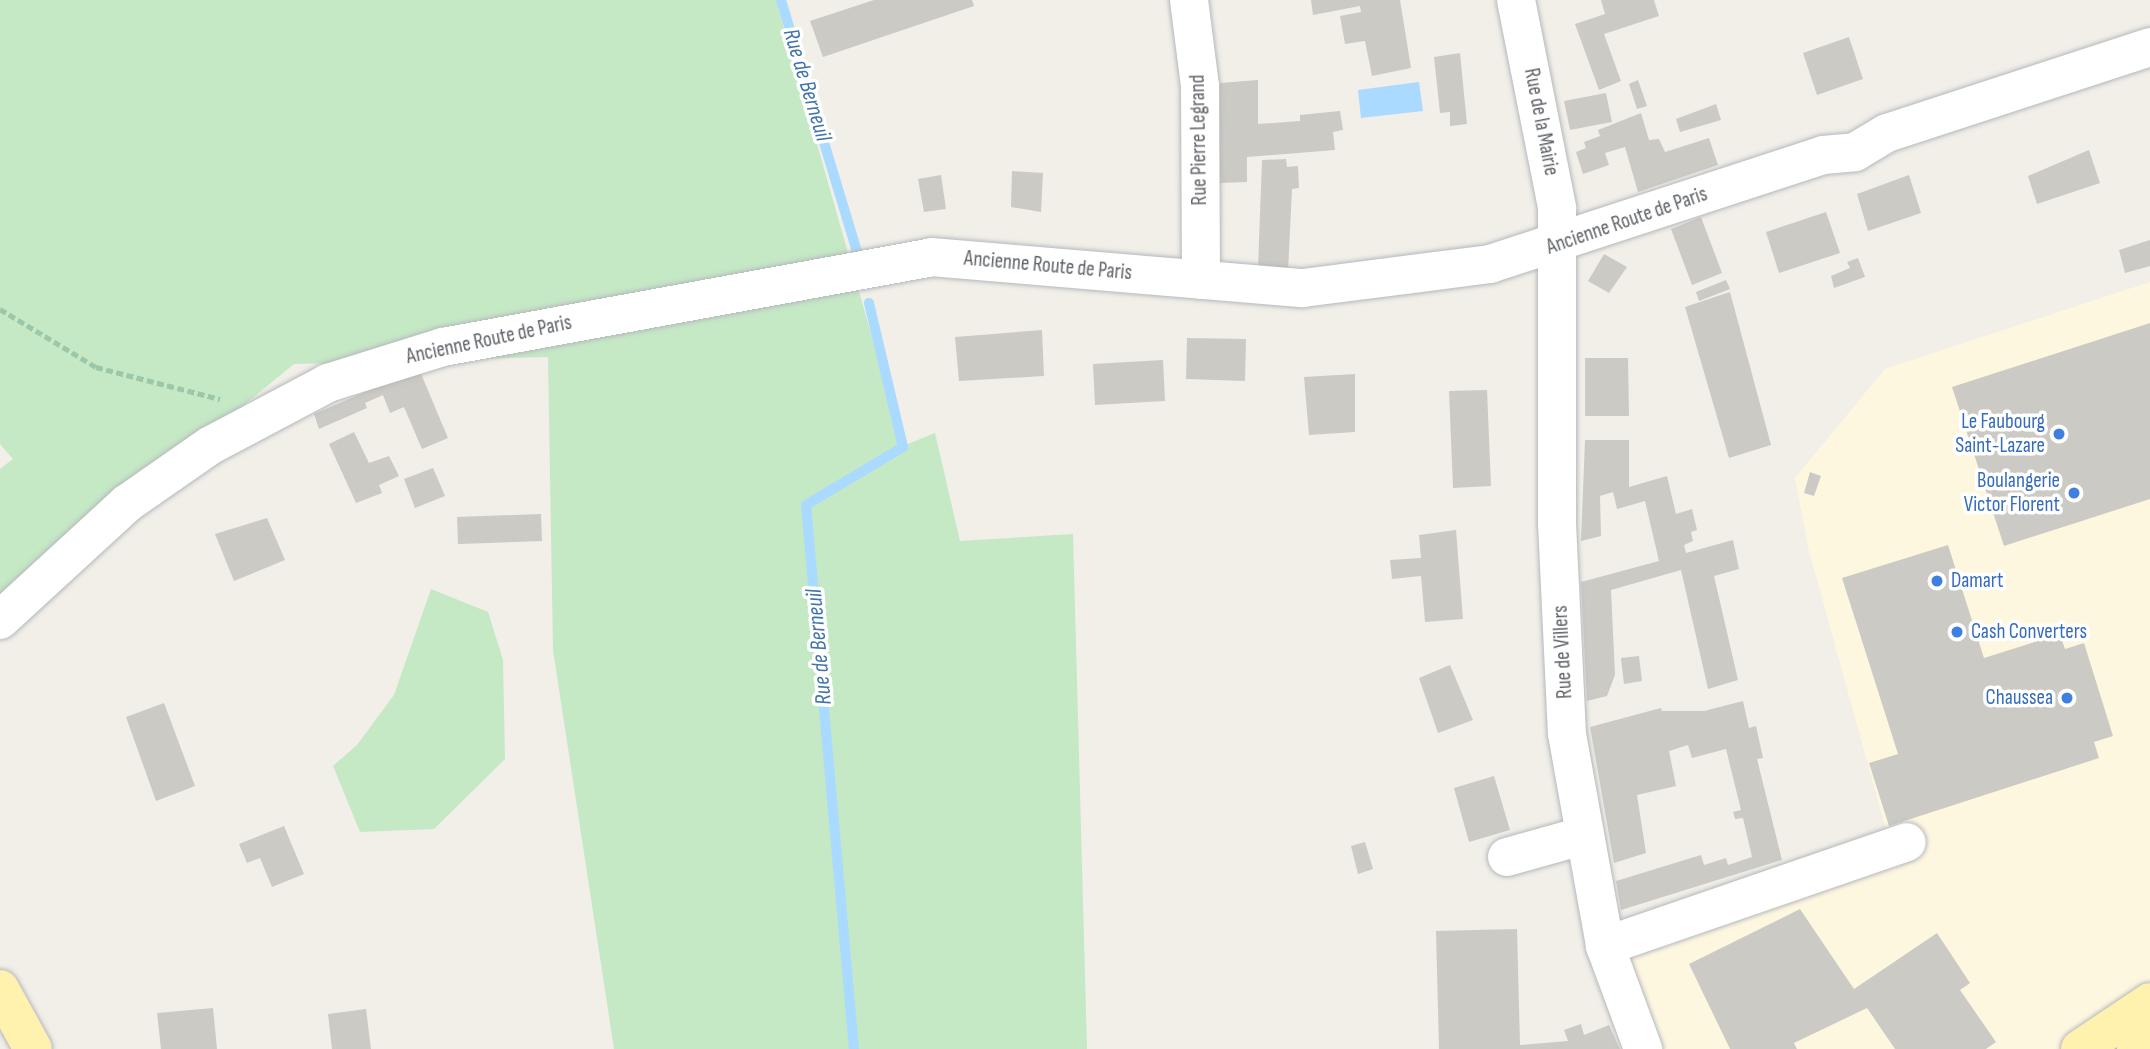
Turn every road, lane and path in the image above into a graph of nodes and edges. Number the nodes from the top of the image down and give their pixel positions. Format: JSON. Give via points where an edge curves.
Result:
{"nodes":[{"id":1,"x":1189,"y":0,"type":"edge"},
{"id":2,"x":1517,"y":0,"type":"edge"},
{"id":3,"x":2150,"y":47,"type":"edge"},
{"id":4,"x":1559,"y":244,"type":"junction"},
{"id":5,"x":1200,"y":280,"type":"junction"},
{"id":6,"x":0,"y":309,"type":"edge"},
{"id":7,"x":270,"y":411,"type":"junction"},
{"id":8,"x":0,"y":620,"type":"edge"},
{"id":9,"x":1582,"y":835,"type":"junction"},
{"id":10,"x":1907,"y":842,"type":"dead end"},
{"id":11,"x":1507,"y":857,"type":"dead end"},
{"id":12,"x":1605,"y":946,"type":"junction"},
{"id":13,"x":0,"y":989,"type":"edge"},
{"id":14,"x":2150,"y":1002,"type":"edge"},
{"id":15,"x":2150,"y":1040,"type":"edge"},
{"id":16,"x":33,"y":1049,"type":"edge"},
{"id":17,"x":1643,"y":1049,"type":"edge"},
{"id":18,"x":2080,"y":1049,"type":"edge"},
{"id":19,"x":2136,"y":1049,"type":"edge"}],
"edges":[{"from":1,"to":5,"type":"street","name":"Rue Pierre Legrand","via":[[1200,86]]},
{"from":2,"to":4,"type":"street","name":"Rue de la Mairie","via":[[1554,188]]},
{"from":3,"to":4,"type":"street","name":"Ancienne Route de Paris","via":[[1887,134],[1855,152],[1823,155]]},
{"from":4,"to":5,"type":"street","name":"Ancienne Route de Paris","via":[[1490,264],[1318,287]]},
{"from":4,"to":9,"type":"street","name":"Rue de Villers","via":[[1558,561],[1567,734]]},
{"from":5,"to":7,"type":"street","name":"Ancienne Route de Paris","via":[[968,257],[910,259],[443,347],[351,374]]},
{"from":6,"to":7,"type":"path","via":[[96,367]]},
{"from":7,"to":8,"type":"street","name":"Ancienne Route de Paris","via":[[183,463],[126,505]]},
{"from":9,"to":11,"type":"street"},
{"from":9,"to":12,"type":"street","name":"Rue de Villers"},
{"from":10,"to":12,"type":"street"},
{"from":12,"to":17,"type":"street","name":"Rue de Villers"},
{"from":13,"to":16,"type":"main road"},
{"from":14,"to":18,"type":"main road"},
{"from":15,"to":19,"type":"main road"}]}
